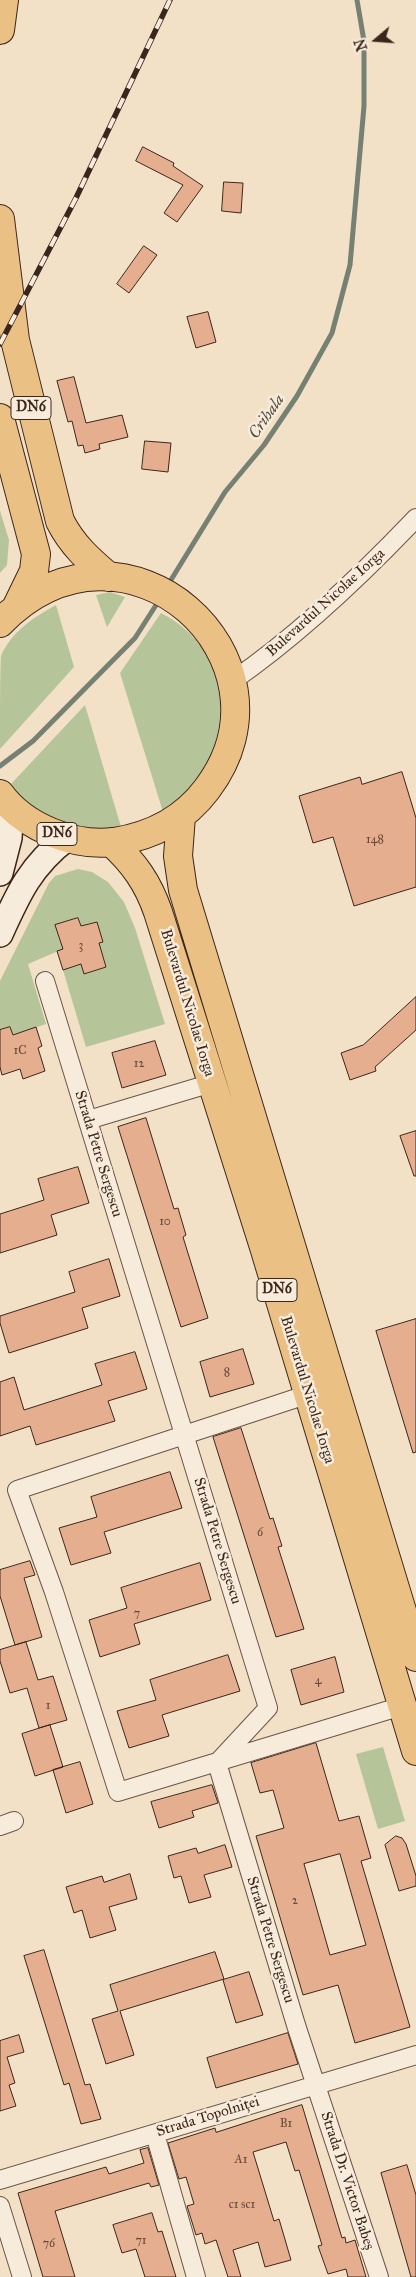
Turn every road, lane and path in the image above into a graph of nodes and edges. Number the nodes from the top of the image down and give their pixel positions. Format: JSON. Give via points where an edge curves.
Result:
{"nodes":[{"id":1,"x":4,"y":0,"type":"edge"},
{"id":2,"x":0,"y":30,"type":"edge"},
{"id":3,"x":0,"y":219,"type":"edge"},
{"id":4,"x":0,"y":418,"type":"edge"},
{"id":5,"x":416,"y":518,"type":"edge"},
{"id":6,"x":109,"y":577,"type":"junction"},
{"id":7,"x":8,"y":615,"type":"edge"},
{"id":8,"x":231,"y":682,"type":"junction"},
{"id":9,"x":5,"y":800,"type":"edge"},
{"id":10,"x":181,"y":816,"type":"junction"},
{"id":11,"x":67,"y":838,"type":"junction"},
{"id":12,"x":110,"y":842,"type":"junction"},
{"id":13,"x":0,"y":873,"type":"edge"},
{"id":14,"x":0,"y":934,"type":"edge"},
{"id":15,"x":45,"y":981,"type":"dead end"},
{"id":16,"x":212,"y":1083,"type":"junction"},
{"id":17,"x":88,"y":1120,"type":"junction"},
{"id":18,"x":309,"y":1394,"type":"junction"},
{"id":19,"x":185,"y":1436,"type":"junction"},
{"id":20,"x":416,"y":1657,"type":"edge"},
{"id":21,"x":402,"y":1706,"type":"junction"},
{"id":22,"x":416,"y":1751,"type":"edge"},
{"id":23,"x":217,"y":1763,"type":"junction"},
{"id":24,"x":416,"y":2056,"type":"edge"},
{"id":25,"x":315,"y":2084,"type":"junction"},
{"id":26,"x":155,"y":2134,"type":"junction"},
{"id":27,"x":0,"y":2180,"type":"edge"},
{"id":28,"x":0,"y":2206,"type":"edge"},
{"id":29,"x":5,"y":2238,"type":"edge"},
{"id":30,"x":22,"y":2277,"type":"edge"},
{"id":31,"x":196,"y":2277,"type":"edge"},
{"id":32,"x":378,"y":2277,"type":"edge"}],
"edges":[{"from":1,"to":2,"type":"main road"},
{"from":3,"to":6,"type":"main road","number":"DN6","via":[[15,340],[60,521],[68,538]]},
{"from":4,"to":7,"type":"main road","number":"DN6","via":[[36,554],[34,571]]},
{"from":5,"to":8,"type":"street","name":"Bulevardul Nicolae Iorga","via":[[371,564],[276,650]]},
{"from":6,"to":7,"type":"main road","number":"DN6","via":[[68,580],[32,596]]},
{"from":6,"to":8,"type":"main road","number":"DN6","via":[[149,585],[186,607],[206,628],[222,654]]},
{"from":8,"to":10,"type":"main road","number":"DN6","via":[[234,715],[226,756],[200,799]]},
{"from":9,"to":11,"type":"main road","number":"DN6","via":[[47,830]]},
{"from":9,"to":13,"type":"main road","via":[[8,838]]},
{"from":10,"to":12,"type":"main road","number":"DN6","via":[[147,834]]},
{"from":10,"to":20,"type":"main road","name":"Bulevardul Nicolae Iorga","number":"DN6","via":[[178,856],[185,897]]},
{"from":11,"to":12,"type":"main road","number":"DN6"},
{"from":11,"to":14,"type":"main road","via":[[39,862],[23,884]]},
{"from":12,"to":16,"type":"main road","name":"Bulevardul Nicolae Iorga","number":"DN6","via":[[137,869],[153,899]]},
{"from":15,"to":17,"type":"street","name":"Strada Petre Sergescu"},
{"from":16,"to":17,"type":"street"},
{"from":16,"to":18,"type":"main road","name":"Bulevardul Nicolae Iorga","number":"DN6"},
{"from":17,"to":19,"type":"street","name":"Strada Petre Sergescu"},
{"from":18,"to":19,"type":"street"},
{"from":18,"to":21,"type":"main road","name":"Bulevardul Nicolae Iorga","number":"DN6"},
{"from":19,"to":23,"type":"street","name":"Strada Petre Sergescu","via":[[268,1708]]},
{"from":19,"to":23,"type":"street","via":[[17,1490],[54,1592],[118,1792]]},
{"from":21,"to":22,"type":"main road","name":"Bulevardul Nicolae Iorga","number":"DN6"},
{"from":21,"to":23,"type":"street"},
{"from":23,"to":25,"type":"street","name":"Strada Petre Sergescu"},
{"from":24,"to":25,"type":"street","name":"Strada Topolniței"},
{"from":25,"to":26,"type":"street","name":"Strada Topolniței"},
{"from":25,"to":32,"type":"street","name":"Strada Dr. Victor Babeș"},
{"from":26,"to":27,"type":"street","name":"Strada Topolniței"},
{"from":26,"to":31,"type":"street"},
{"from":28,"to":29,"type":"street"},
{"from":29,"to":30,"type":"street"}]}
